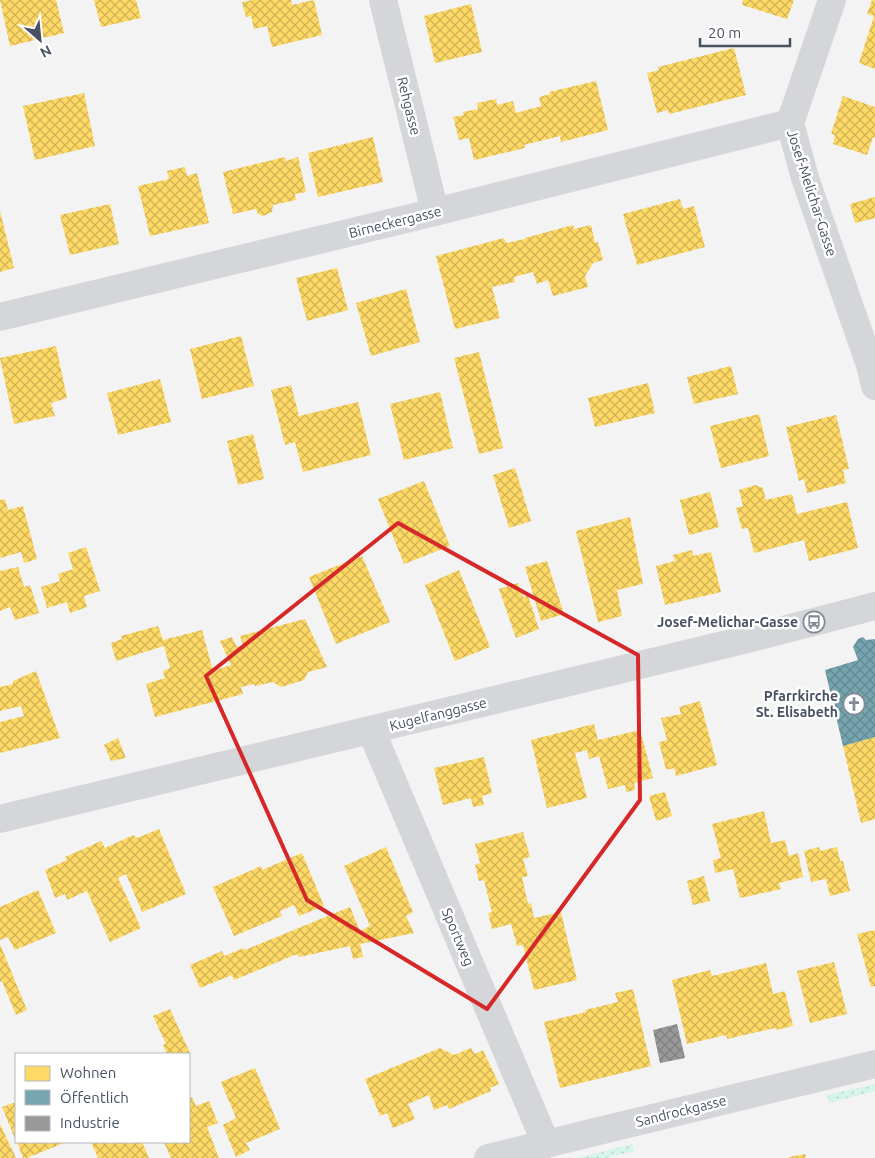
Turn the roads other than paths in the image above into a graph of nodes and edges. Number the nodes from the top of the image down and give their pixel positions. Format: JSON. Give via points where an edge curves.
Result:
{"nodes":[{"id":1,"x":383,"y":0,"type":"edge"},
{"id":2,"x":832,"y":0,"type":"edge"},
{"id":3,"x":790,"y":123,"type":"junction"},
{"id":4,"x":436,"y":212,"type":"junction"},
{"id":5,"x":0,"y":317,"type":"edge"},
{"id":6,"x":875,"y":386,"type":"edge"},
{"id":7,"x":875,"y":606,"type":"edge"},
{"id":8,"x":371,"y":730,"type":"junction"},
{"id":9,"x":0,"y":819,"type":"edge"},
{"id":10,"x":875,"y":1064,"type":"edge"},
{"id":11,"x":546,"y":1144,"type":"junction"},
{"id":12,"x":488,"y":1158,"type":"edge"}],
"edges":[{"from":1,"to":4,"type":"street","name":"Rehgasse"},
{"from":2,"to":3,"type":"street","name":"Josef-Melichar-Gasse"},
{"from":3,"to":4,"type":"street","name":"Birneckergasse"},
{"from":3,"to":6,"type":"street","name":"Josef-Melichar-Gasse","via":[[805,178]]},
{"from":4,"to":5,"type":"street","name":"Birneckergasse"},
{"from":7,"to":8,"type":"street","name":"Kugelfanggasse"},
{"from":8,"to":9,"type":"street","name":"Kugelfanggasse"},
{"from":8,"to":11,"type":"street","name":"Sportweg"},
{"from":10,"to":11,"type":"street","name":"Sandrockgasse"},
{"from":11,"to":12,"type":"street","name":"Sandrockgasse"}]}
